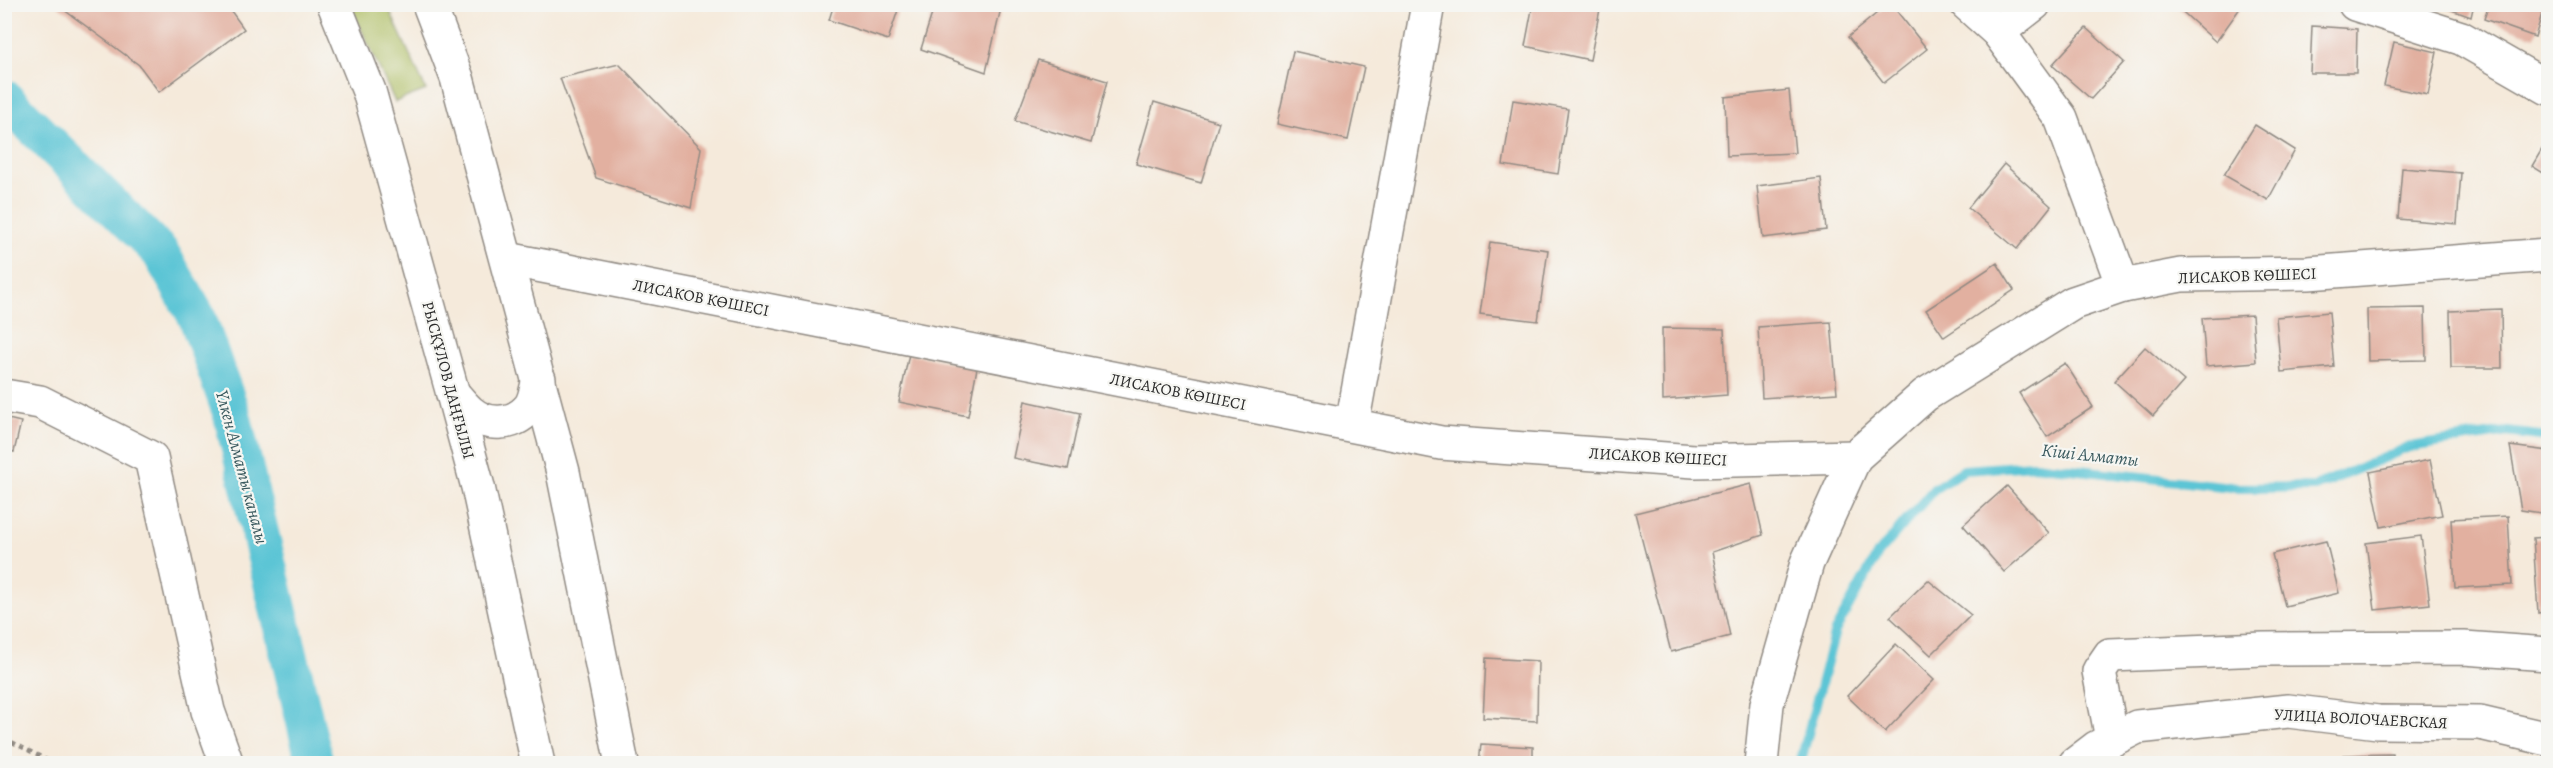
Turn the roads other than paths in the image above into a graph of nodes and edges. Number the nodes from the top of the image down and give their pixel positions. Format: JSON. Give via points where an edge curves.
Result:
{"nodes":[{"id":1,"x":334,"y":4,"type":"edge"},
{"id":2,"x":429,"y":4,"type":"edge"},
{"id":3,"x":1428,"y":4,"type":"edge"},
{"id":4,"x":1967,"y":4,"type":"edge"},
{"id":5,"x":2034,"y":4,"type":"edge"},
{"id":6,"x":2355,"y":4,"type":"edge"},
{"id":7,"x":1998,"y":32,"type":"junction"},
{"id":8,"x":2546,"y":79,"type":"edge"},
{"id":9,"x":2548,"y":255,"type":"edge"},
{"id":10,"x":507,"y":259,"type":"junction"},
{"id":11,"x":2123,"y":286,"type":"junction"},
{"id":12,"x":539,"y":379,"type":"junction"},
{"id":13,"x":453,"y":394,"type":"junction"},
{"id":14,"x":4,"y":396,"type":"edge"},
{"id":15,"x":1352,"y":425,"type":"junction"},
{"id":16,"x":1855,"y":457,"type":"junction"},
{"id":17,"x":2548,"y":654,"type":"edge"},
{"id":18,"x":2548,"y":739,"type":"edge"},
{"id":19,"x":2112,"y":740,"type":"junction"},
{"id":20,"x":227,"y":764,"type":"edge"},
{"id":21,"x":538,"y":764,"type":"edge"},
{"id":22,"x":621,"y":764,"type":"edge"},
{"id":23,"x":1761,"y":764,"type":"edge"},
{"id":24,"x":2075,"y":764,"type":"edge"}],
"edges":[{"from":1,"to":13,"type":"street","name":"РЫСҚҰЛОВ ДАҢҒЫЛЫ","via":[[369,91]]},
{"from":2,"to":10,"type":"street","via":[[457,78]]},
{"from":3,"to":15,"type":"street"},
{"from":4,"to":7,"type":"street"},
{"from":5,"to":7,"type":"street"},
{"from":6,"to":8,"type":"street","via":[[2460,38]]},
{"from":7,"to":11,"type":"street","via":[[2061,118]]},
{"from":9,"to":11,"type":"street","name":"ЛИСАКОВ КӨШЕСІ","via":[[2308,273],[2181,275]]},
{"from":10,"to":12,"type":"street"},
{"from":10,"to":15,"type":"street","name":"ЛИСАКОВ КӨШЕСІ"},
{"from":11,"to":16,"type":"street","name":"ЛИСАКОВ КӨШЕСІ","via":[[2073,303],[1925,395]]},
{"from":12,"to":13,"type":"street","via":[[529,410],[500,423],[489,423],[471,413]]},
{"from":12,"to":22,"type":"street","via":[[563,472]]},
{"from":13,"to":21,"type":"street","name":"РЫСҚҰЛОВ ДАҢҒЫЛЫ","via":[[478,488]]},
{"from":14,"to":20,"type":"street","via":[[40,402],[151,458],[208,711]]},
{"from":15,"to":16,"type":"street","name":"ЛИСАКОВ КӨШЕСІ","via":[[1441,443],[1694,461]]},
{"from":16,"to":23,"type":"street","name":"ЛИСАКОВ КӨШЕСІ","via":[[1807,563],[1767,704]]},
{"from":17,"to":19,"type":"street","via":[[2452,648],[2110,655],[2099,671]]},
{"from":18,"to":19,"type":"street","name":"УЛИЦА ВОЛОЧАЕВСКАЯ","via":[[2480,723],[2378,722],[2288,711],[2137,727]]},
{"from":19,"to":24,"type":"street","name":"УЛИЦА ВОЛОЧАЕВСКАЯ"}]}
